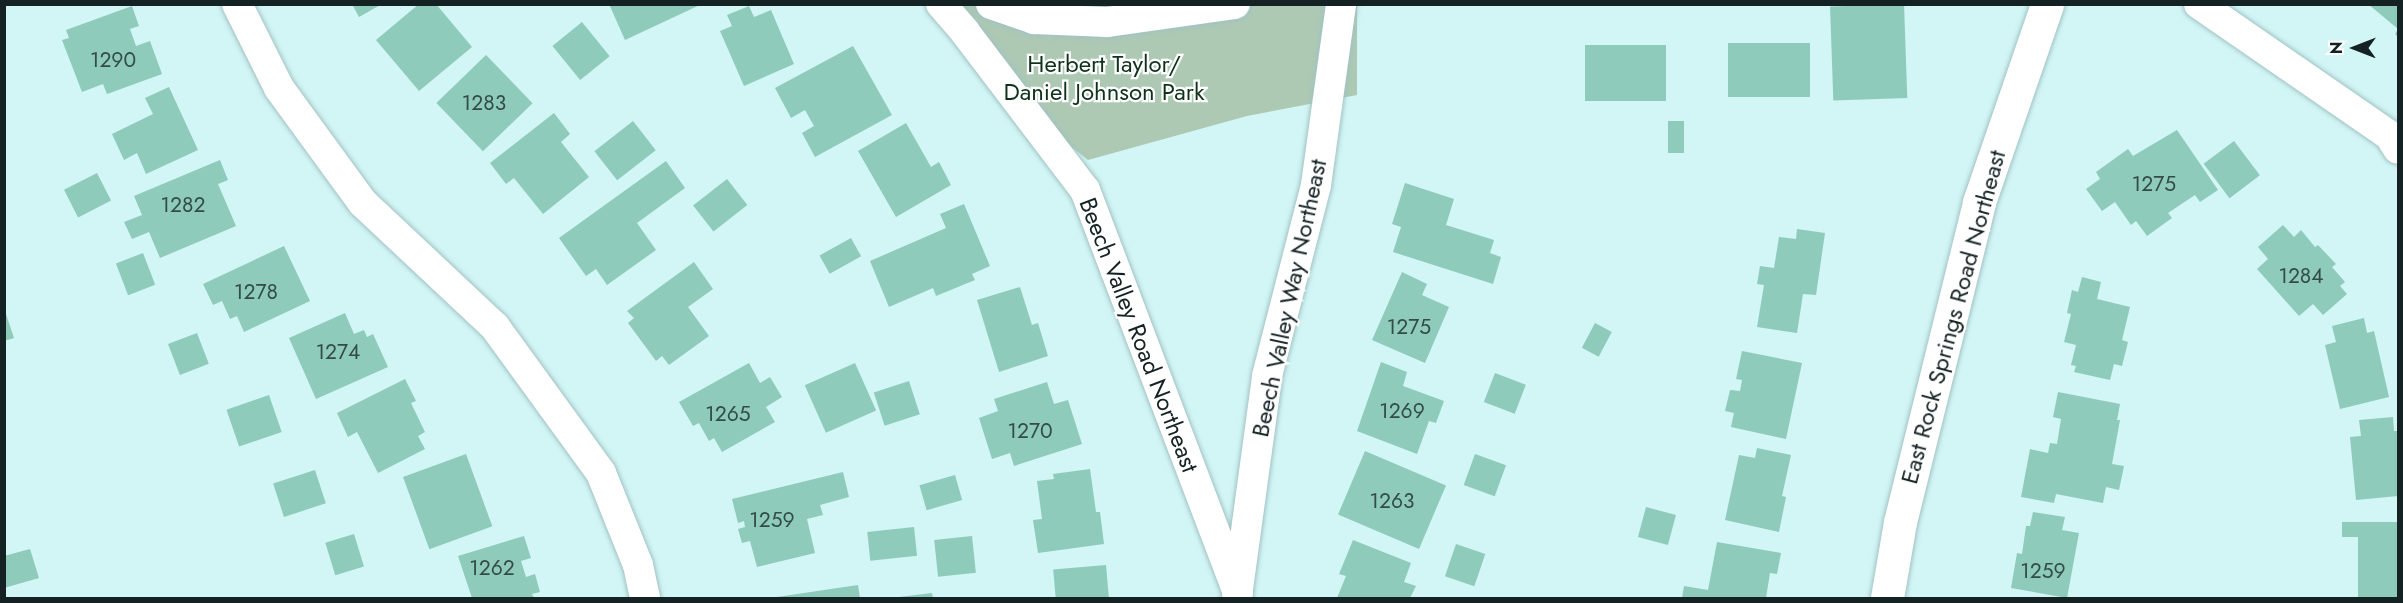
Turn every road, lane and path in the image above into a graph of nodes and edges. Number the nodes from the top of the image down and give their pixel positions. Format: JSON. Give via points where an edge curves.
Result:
{"nodes":[{"id":1,"x":237,"y":4,"type":"edge"},
{"id":2,"x":941,"y":4,"type":"edge"},
{"id":3,"x":991,"y":4,"type":"edge"},
{"id":4,"x":1235,"y":4,"type":"edge"},
{"id":5,"x":1341,"y":4,"type":"edge"},
{"id":6,"x":2047,"y":4,"type":"edge"},
{"id":7,"x":2199,"y":4,"type":"edge"},
{"id":8,"x":2398,"y":149,"type":"edge"},
{"id":9,"x":1237,"y":595,"type":"edge"},
{"id":10,"x":645,"y":598,"type":"edge"},
{"id":11,"x":1887,"y":598,"type":"edge"}],
"edges":[{"from":1,"to":10,"type":"street","via":[[279,88],[363,203],[495,327],[601,473],[638,565]]},
{"from":2,"to":9,"type":"street","name":"Beech Valley Road Northeast","via":[[1085,190]]},
{"from":3,"to":4,"type":"street","via":[[1034,19],[1107,22]]},
{"from":5,"to":9,"type":"street","name":"Beech Valley Way Northeast","via":[[1316,185],[1267,376]]},
{"from":6,"to":11,"type":"street","name":"East Rock Springs Road Northeast","via":[[1979,202],[1900,522]]},
{"from":7,"to":8,"type":"street","via":[[2390,136]]}]}
